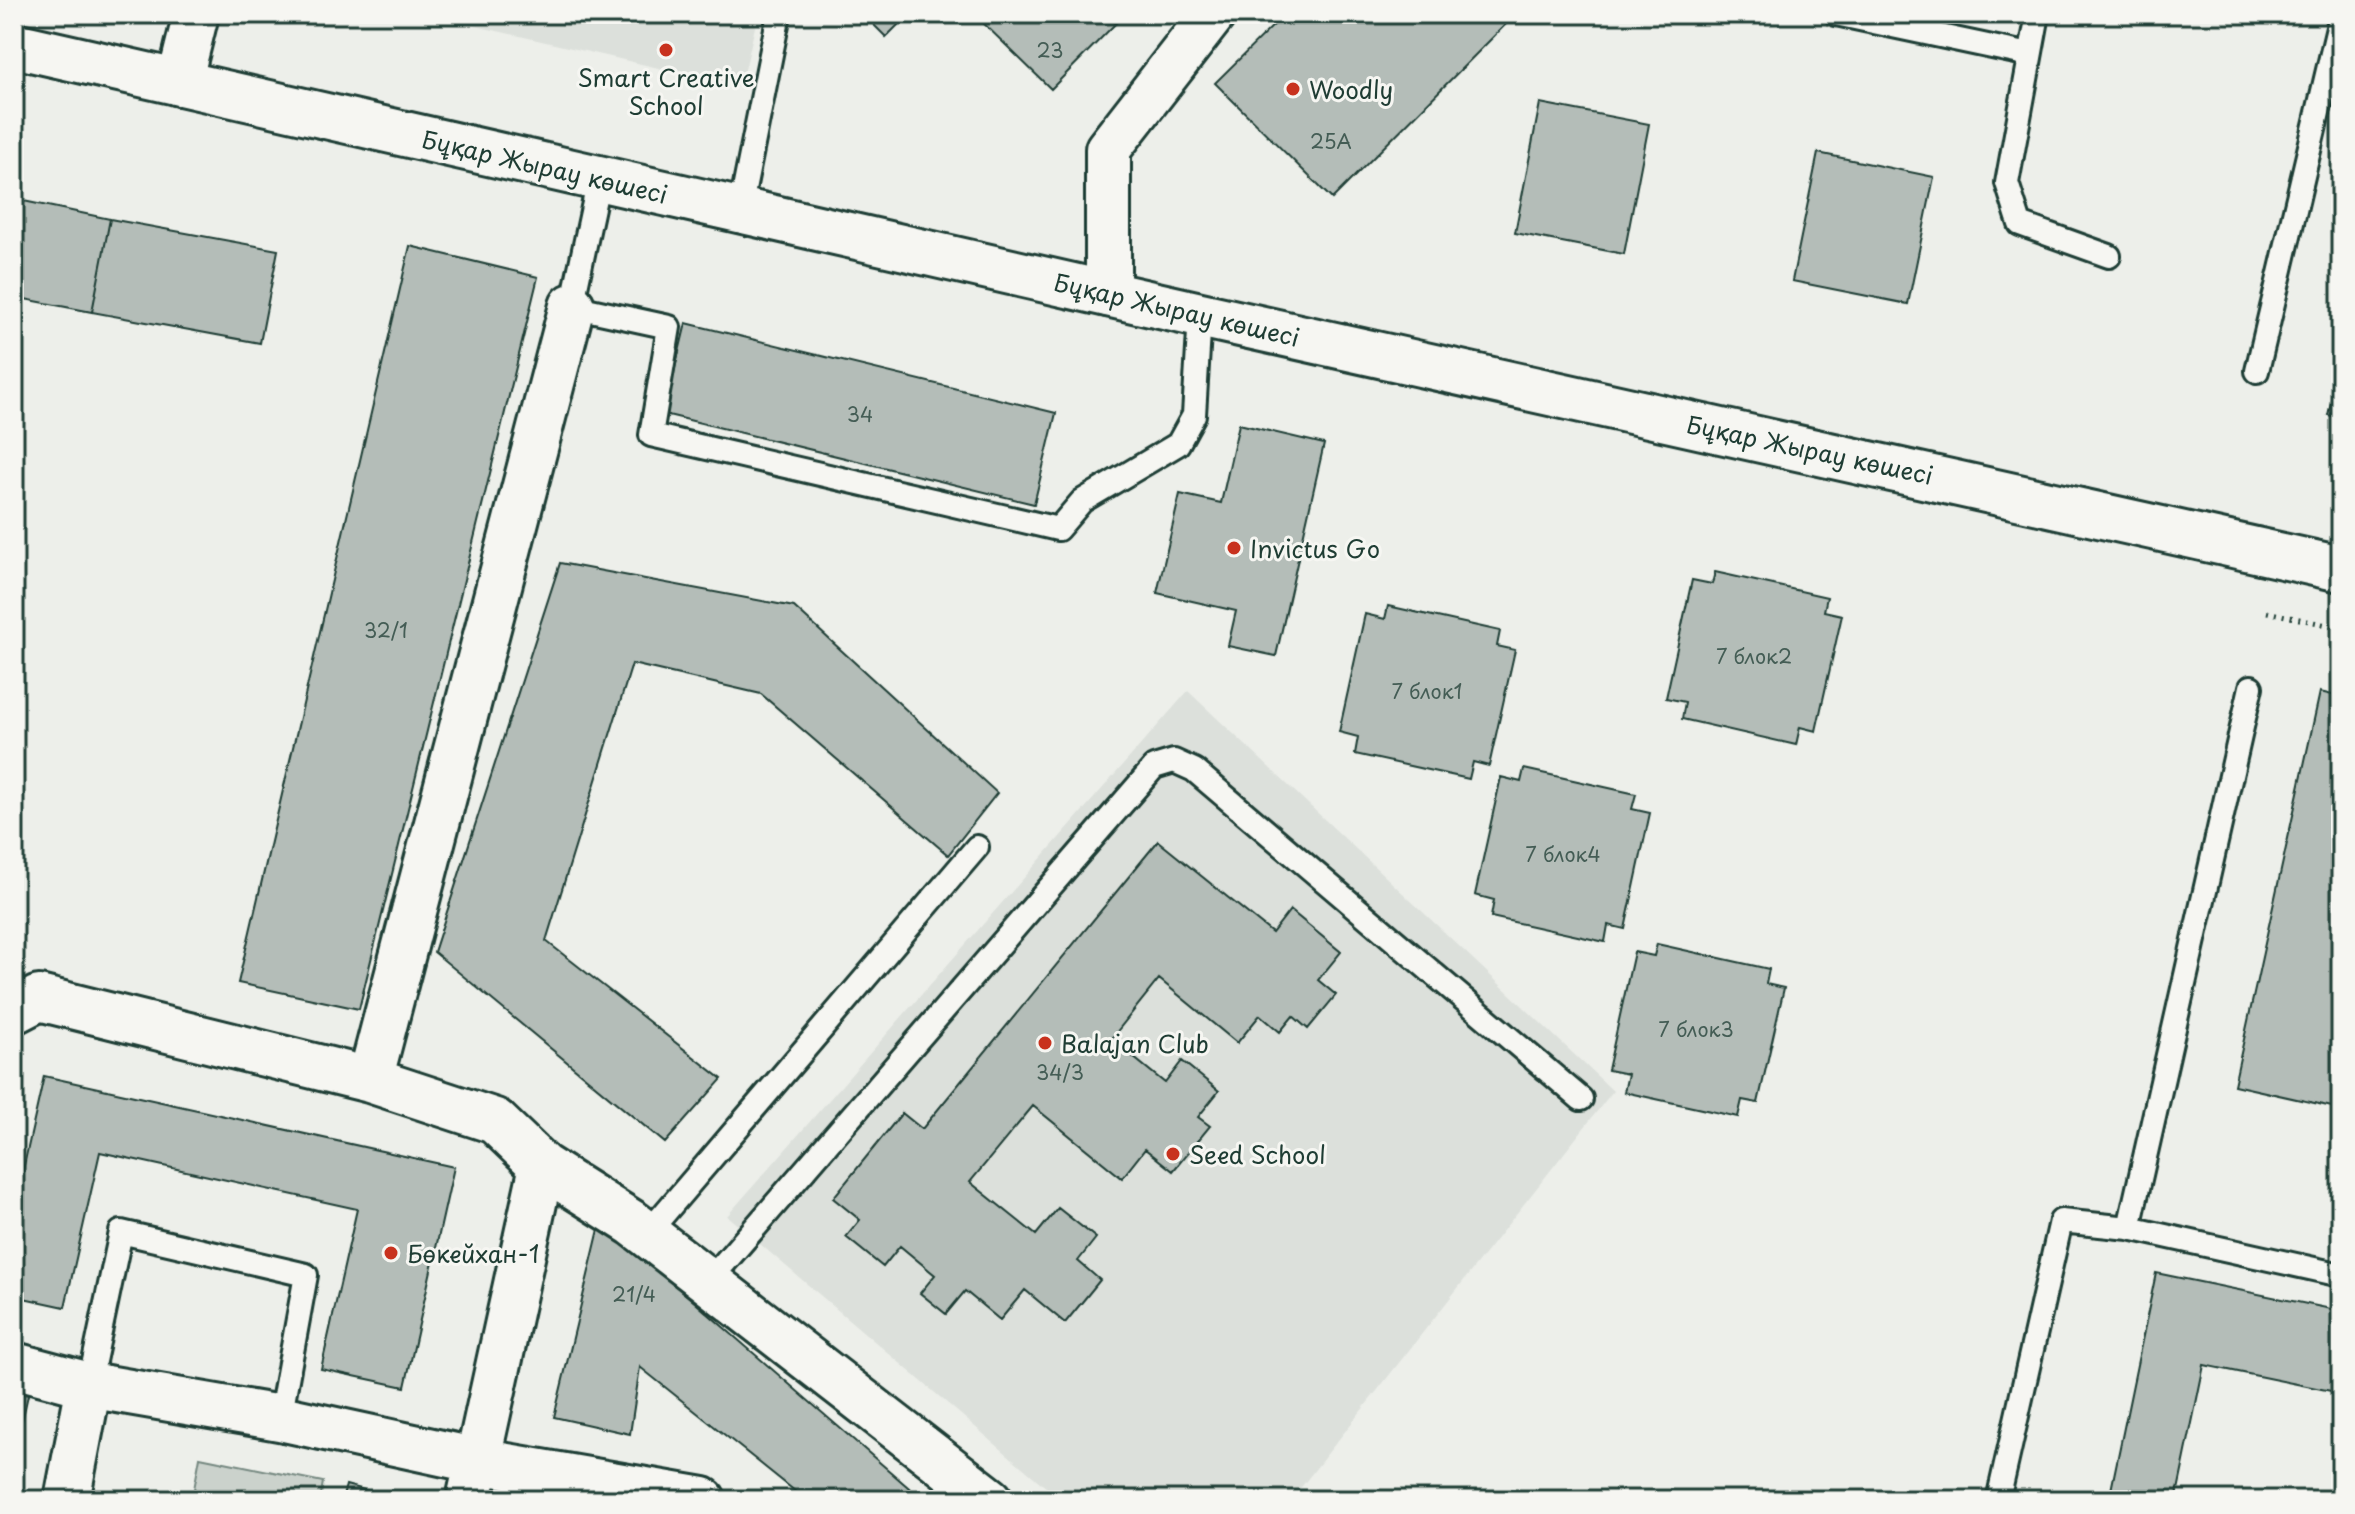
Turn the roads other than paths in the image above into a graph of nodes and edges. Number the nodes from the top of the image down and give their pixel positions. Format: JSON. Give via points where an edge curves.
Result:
{"nodes":[{"id":1,"x":196,"y":14,"type":"edge"},
{"id":2,"x":779,"y":14,"type":"edge"},
{"id":3,"x":1213,"y":14,"type":"edge"},
{"id":4,"x":1836,"y":14,"type":"edge"},
{"id":5,"x":2038,"y":14,"type":"edge"},
{"id":6,"x":2341,"y":15,"type":"edge"},
{"id":7,"x":14,"y":45,"type":"edge"},
{"id":8,"x":2030,"y":55,"type":"junction"},
{"id":9,"x":179,"y":83,"type":"junction"},
{"id":10,"x":599,"y":179,"type":"junction"},
{"id":11,"x":740,"y":210,"type":"junction"},
{"id":12,"x":2109,"y":256,"type":"dead end"},
{"id":13,"x":1108,"y":294,"type":"junction"},
{"id":14,"x":572,"y":306,"type":"junction"},
{"id":15,"x":1200,"y":315,"type":"junction"},
{"id":16,"x":2257,"y":371,"type":"dead end"},
{"id":17,"x":2341,"y":569,"type":"edge"},
{"id":18,"x":2251,"y":687,"type":"dead end"},
{"id":19,"x":977,"y":847,"type":"dead end"},
{"id":20,"x":14,"y":1011,"type":"edge"},
{"id":21,"x":370,"y":1080,"type":"junction"},
{"id":22,"x":1581,"y":1099,"type":"dead end"},
{"id":23,"x":542,"y":1166,"type":"junction"},
{"id":24,"x":2129,"y":1228,"type":"junction"},
{"id":25,"x":646,"y":1235,"type":"junction"},
{"id":26,"x":2341,"y":1275,"type":"edge"},
{"id":27,"x":707,"y":1283,"type":"junction"},
{"id":28,"x":14,"y":1365,"type":"edge"},
{"id":29,"x":89,"y":1385,"type":"junction"},
{"id":30,"x":280,"y":1418,"type":"junction"},
{"id":31,"x":474,"y":1481,"type":"edge"},
{"id":32,"x":67,"y":1500,"type":"edge"},
{"id":33,"x":703,"y":1500,"type":"edge"},
{"id":34,"x":990,"y":1500,"type":"edge"},
{"id":35,"x":1998,"y":1500,"type":"edge"}],
"edges":[{"from":1,"to":9,"type":"street"},
{"from":2,"to":11,"type":"lane"},
{"from":3,"to":13,"type":"street","via":[[1108,149]]},
{"from":4,"to":8,"type":"lane"},
{"from":5,"to":8,"type":"lane"},
{"from":6,"to":16,"type":"lane"},
{"from":7,"to":9,"type":"street","name":"Бұқар Жырау көшесі"},
{"from":8,"to":12,"type":"lane","via":[[2007,183],[2020,224]]},
{"from":9,"to":10,"type":"street","name":"Бұқар Жырау көшесі"},
{"from":10,"to":11,"type":"street","name":"Бұқар Жырау көшесі"},
{"from":10,"to":14,"type":"lane"},
{"from":11,"to":13,"type":"street","name":"Бұқар Жырау көшесі"},
{"from":13,"to":15,"type":"street","name":"Бұқар Жырау көшесі"},
{"from":14,"to":15,"type":"lane","via":[[669,327],[651,435],[1058,529],[1082,501],[1178,444],[1194,415]]},
{"from":14,"to":21,"type":"street"},
{"from":15,"to":17,"type":"street","name":"Бұқар Жырау көшесі"},
{"from":18,"to":24,"type":"lane"},
{"from":19,"to":25,"type":"lane"},
{"from":20,"to":21,"type":"street","via":[[39,998]]},
{"from":21,"to":23,"type":"street","via":[[495,1121]]},
{"from":22,"to":27,"type":"lane","via":[[1194,770],[1174,761],[1154,767]]},
{"from":23,"to":25,"type":"street"},
{"from":23,"to":31,"type":"street"},
{"from":24,"to":26,"type":"lane"},
{"from":24,"to":35,"type":"lane","via":[[2065,1219],[2058,1224]]},
{"from":25,"to":27,"type":"street"},
{"from":27,"to":34,"type":"street"},
{"from":28,"to":29,"type":"street"},
{"from":29,"to":30,"type":"street"},
{"from":29,"to":30,"type":"lane","via":[[121,1232],[306,1275]]},
{"from":29,"to":32,"type":"street"},
{"from":30,"to":31,"type":"street"},
{"from":31,"to":33,"type":"street"}]}
